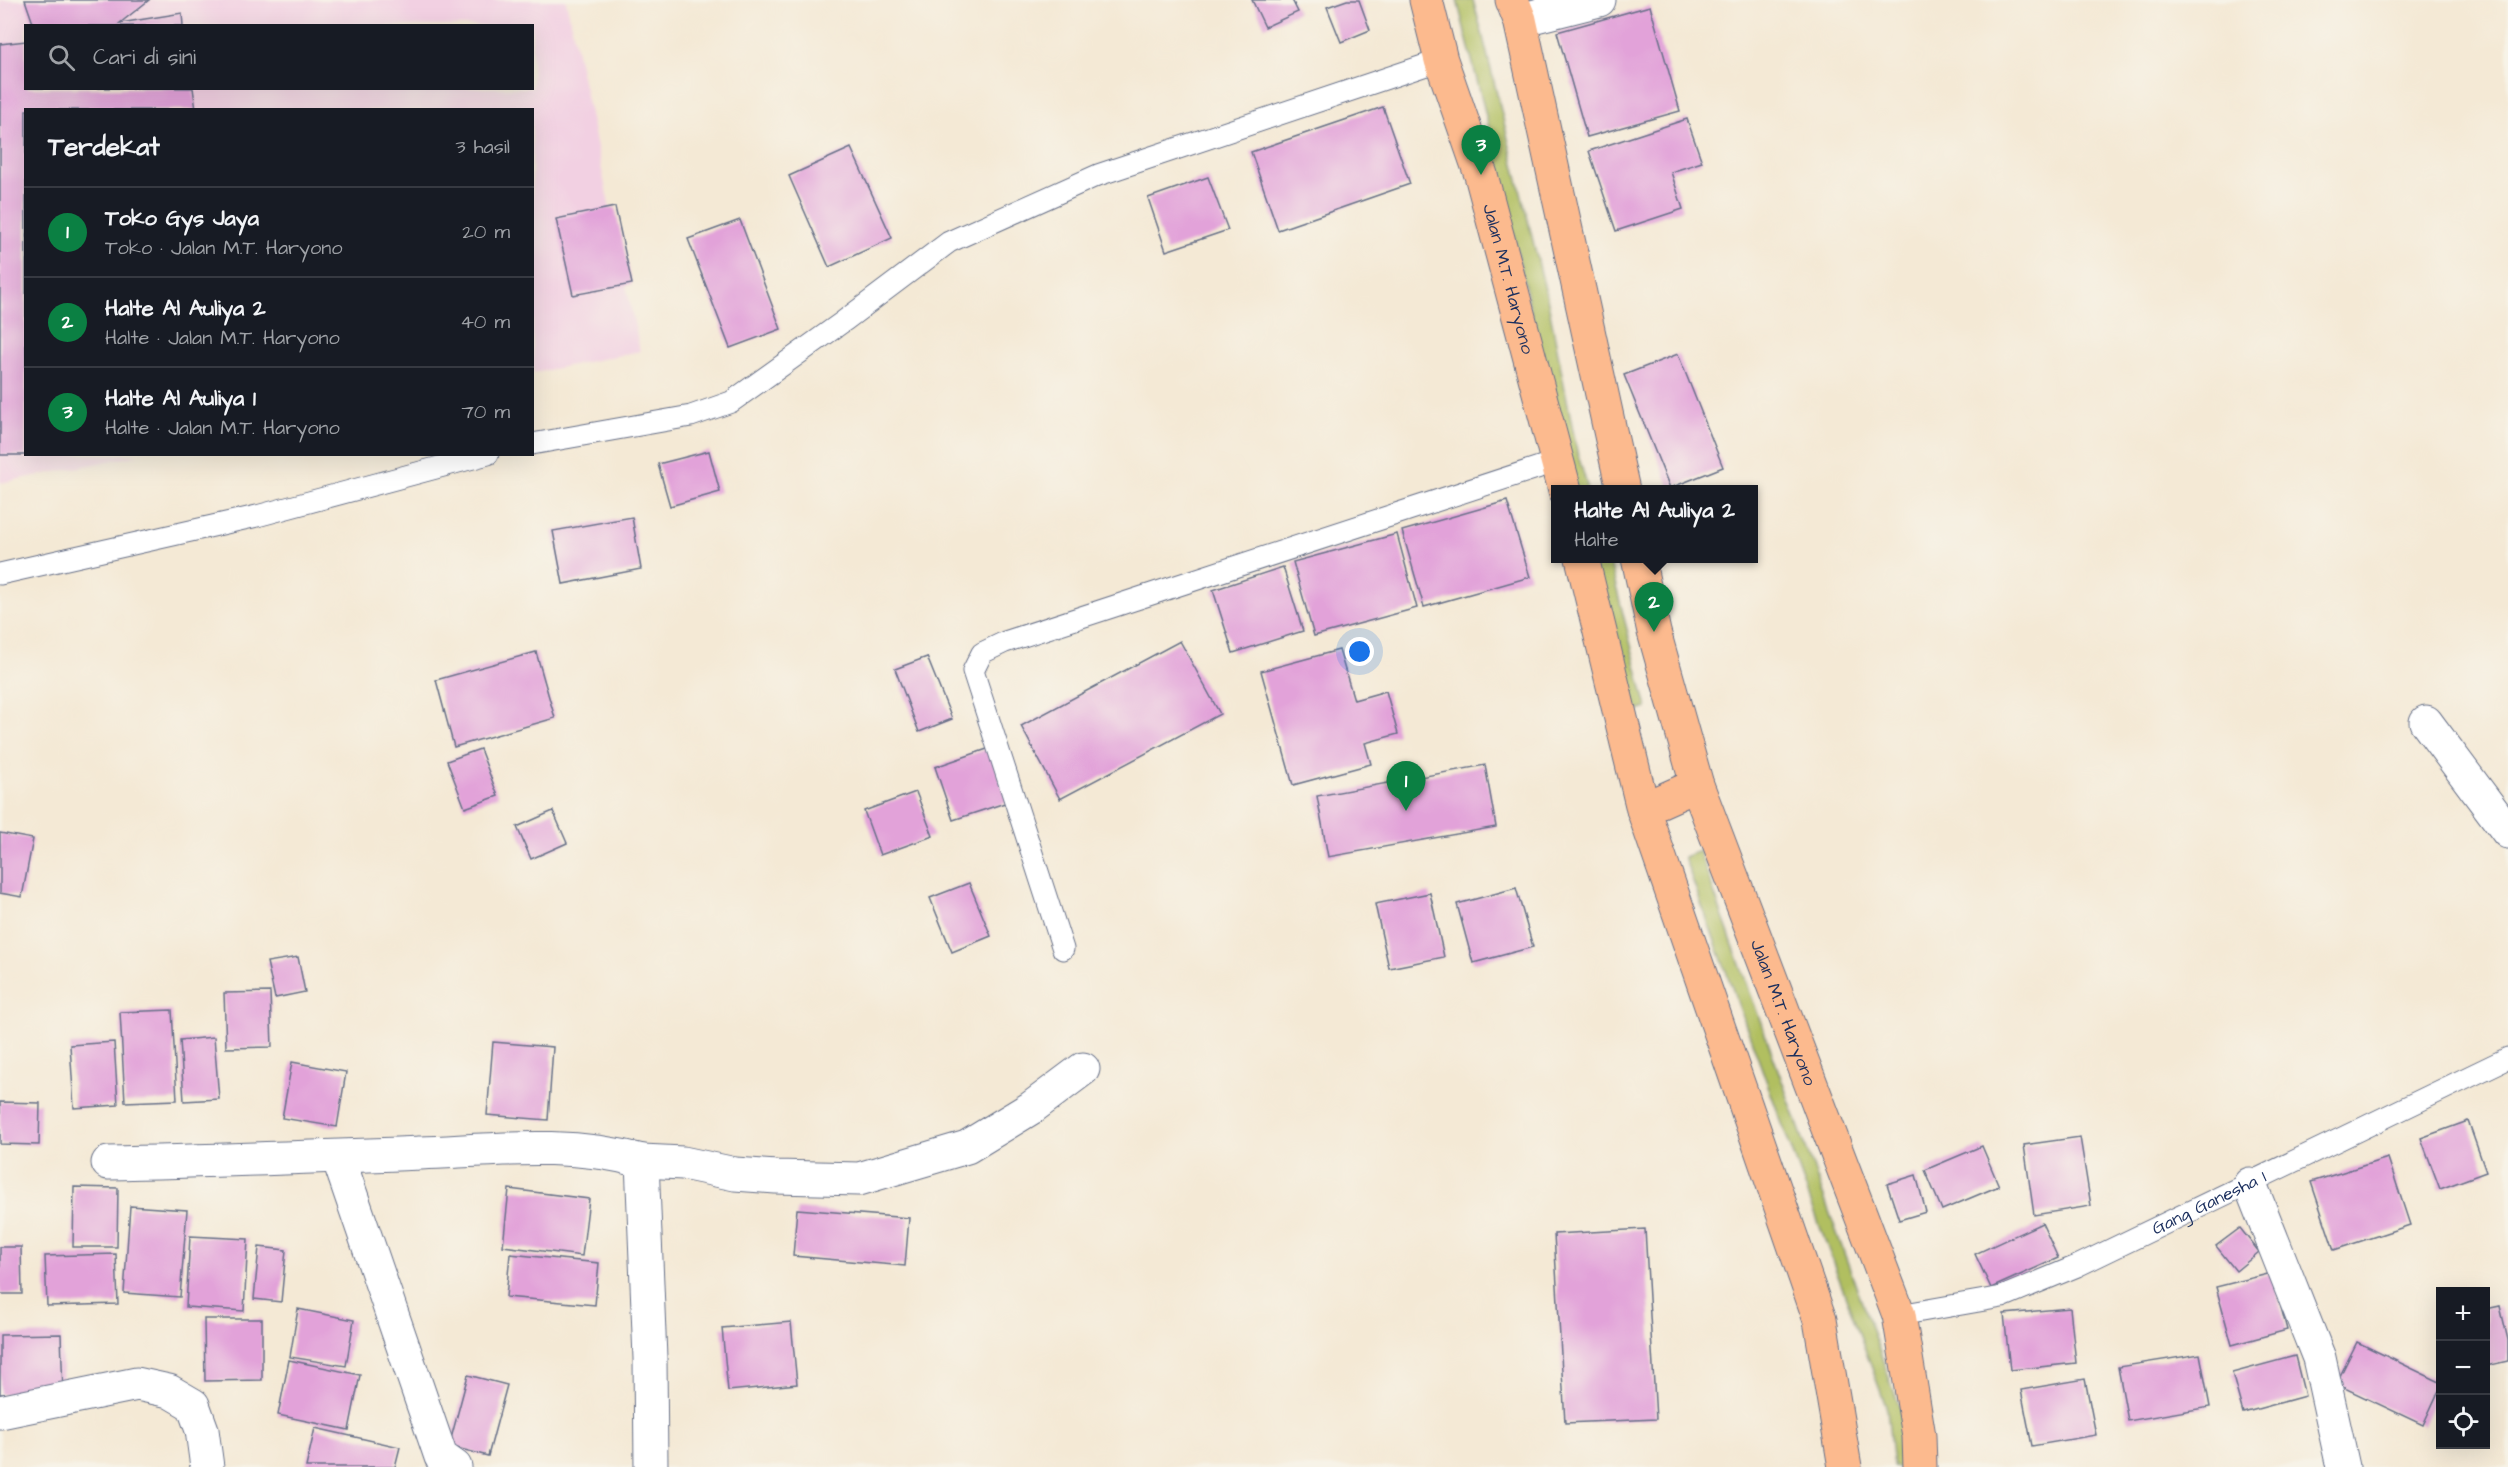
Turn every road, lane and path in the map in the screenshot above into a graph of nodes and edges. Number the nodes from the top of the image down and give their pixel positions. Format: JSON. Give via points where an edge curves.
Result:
{"nodes":[{"id":1,"x":1426,"y":0,"type":"edge"},
{"id":2,"x":1599,"y":0,"type":"edge"},
{"id":3,"x":1516,"y":10,"type":"edge"},
{"id":4,"x":1441,"y":60,"type":"junction"},
{"id":5,"x":534,"y":444,"type":"edge"},
{"id":6,"x":481,"y":456,"type":"edge"},
{"id":7,"x":1561,"y":475,"type":"edge"},
{"id":8,"x":1622,"y":485,"type":"edge"},
{"id":9,"x":1583,"y":563,"type":"edge"},
{"id":10,"x":1639,"y":563,"type":"edge"},
{"id":11,"x":0,"y":574,"type":"edge"},
{"id":12,"x":2426,"y":722,"type":"dead end"},
{"id":13,"x":1696,"y":784,"type":"junction"},
{"id":14,"x":1642,"y":809,"type":"junction"},
{"id":15,"x":2508,"y":832,"type":"edge"},
{"id":16,"x":1064,"y":949,"type":"dead end"},
{"id":17,"x":2508,"y":1058,"type":"edge"},
{"id":18,"x":1083,"y":1069,"type":"dead end"},
{"id":19,"x":338,"y":1157,"type":"junction"},
{"id":20,"x":642,"y":1161,"type":"junction"},
{"id":21,"x":108,"y":1163,"type":"dead end"},
{"id":22,"x":2250,"y":1184,"type":"junction"},
{"id":23,"x":1899,"y":1315,"type":"junction"},
{"id":24,"x":0,"y":1412,"type":"edge"},
{"id":25,"x":207,"y":1467,"type":"edge"},
{"id":26,"x":454,"y":1467,"type":"edge"},
{"id":27,"x":651,"y":1467,"type":"edge"},
{"id":28,"x":1845,"y":1467,"type":"edge"},
{"id":29,"x":1920,"y":1467,"type":"edge"},
{"id":30,"x":2343,"y":1467,"type":"edge"}],
"edges":[{"from":1,"to":4,"type":"highway","name":"Jalan M.T. Haryono"},
{"from":2,"to":3,"type":"street"},
{"from":3,"to":8,"type":"highway"},
{"from":4,"to":5,"type":"lane","via":[[1098,175],[949,242],[731,402],[691,416]]},
{"from":4,"to":7,"type":"highway","name":"Jalan M.T. Haryono","via":[[1480,175]]},
{"from":6,"to":11,"type":"lane","via":[[257,516]]},
{"from":7,"to":16,"type":"lane","via":[[1005,642],[982,653],[973,671]]},
{"from":9,"to":14,"type":"highway"},
{"from":10,"to":13,"type":"highway","name":"Jalan M.T. Haryono"},
{"from":12,"to":15,"type":"street"},
{"from":13,"to":14,"type":"highway"},
{"from":13,"to":23,"type":"highway","name":"Jalan M.T. Haryono"},
{"from":14,"to":28,"type":"highway","via":[[1820,1320]]},
{"from":17,"to":22,"type":"lane","name":"Gang Ganesha 1"},
{"from":18,"to":20,"type":"street","via":[[1031,1108],[967,1147],[859,1179],[735,1174],[683,1163]]},
{"from":19,"to":20,"type":"street","via":[[553,1147],[612,1153]]},
{"from":19,"to":21,"type":"street"},
{"from":19,"to":26,"type":"street","via":[[441,1457]]},
{"from":20,"to":27,"type":"street"},
{"from":22,"to":23,"type":"lane","name":"Gang Ganesha 1","via":[[2078,1266],[2002,1297]]},
{"from":22,"to":30,"type":"street","via":[[2319,1358]]},
{"from":23,"to":29,"type":"highway","name":"Jalan M.T. Haryono","via":[[1919,1436]]},
{"from":24,"to":25,"type":"street","via":[[137,1384],[169,1391],[192,1405],[202,1430]]}]}
